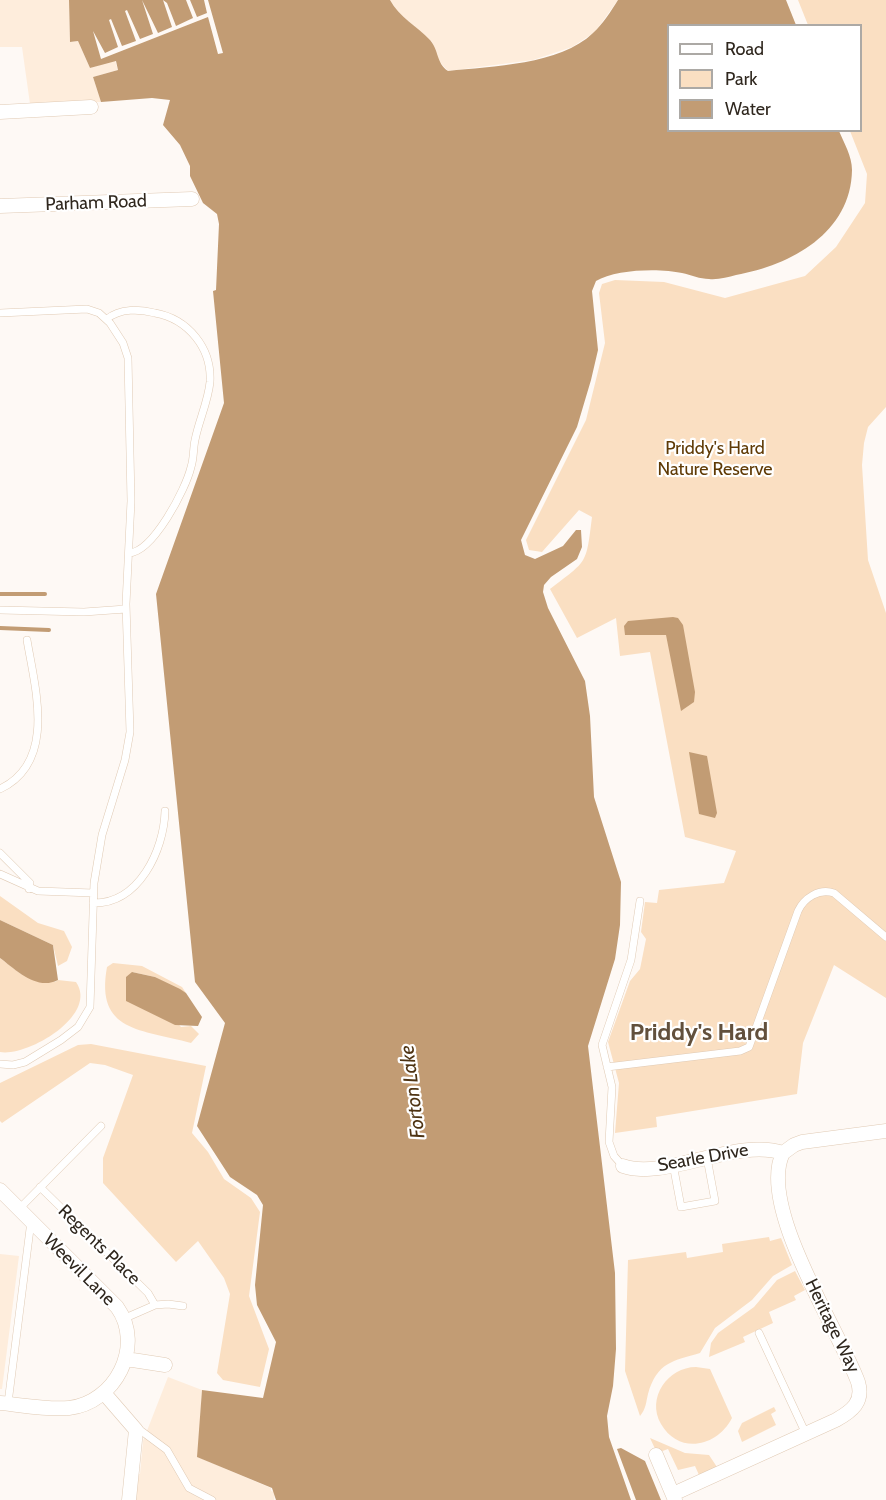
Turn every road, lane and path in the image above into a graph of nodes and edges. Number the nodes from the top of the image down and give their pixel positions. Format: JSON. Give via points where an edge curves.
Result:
{"nodes":[{"id":1,"x":91,"y":107,"type":"dead end"},
{"id":2,"x":0,"y":112,"type":"edge"},
{"id":3,"x":192,"y":199,"type":"dead end"},
{"id":4,"x":0,"y":206,"type":"edge"},
{"id":5,"x":0,"y":313,"type":"edge"},
{"id":6,"x":107,"y":319,"type":"junction"},
{"id":7,"x":129,"y":553,"type":"junction"},
{"id":8,"x":126,"y":609,"type":"junction"},
{"id":9,"x":0,"y":610,"type":"edge"},
{"id":10,"x":27,"y":640,"type":"dead end"},
{"id":11,"x":0,"y":789,"type":"edge"},
{"id":12,"x":165,"y":811,"type":"dead end"},
{"id":13,"x":0,"y":853,"type":"edge"},
{"id":14,"x":0,"y":874,"type":"edge"},
{"id":15,"x":29,"y":889,"type":"junction"},
{"id":16,"x":93,"y":893,"type":"junction"},
{"id":17,"x":640,"y":902,"type":"dead end"},
{"id":18,"x":93,"y":903,"type":"junction"},
{"id":19,"x":886,"y":937,"type":"edge"},
{"id":20,"x":0,"y":1064,"type":"edge"},
{"id":21,"x":608,"y":1067,"type":"junction"},
{"id":22,"x":101,"y":1126,"type":"dead end"},
{"id":23,"x":886,"y":1131,"type":"edge"},
{"id":24,"x":783,"y":1153,"type":"junction"},
{"id":25,"x":707,"y":1158,"type":"junction"},
{"id":26,"x":673,"y":1164,"type":"junction"},
{"id":27,"x":623,"y":1166,"type":"joint"},
{"id":28,"x":40,"y":1187,"type":"junction"},
{"id":29,"x":0,"y":1190,"type":"edge"},
{"id":30,"x":19,"y":1209,"type":"junction"},
{"id":31,"x":31,"y":1221,"type":"junction"},
{"id":32,"x":155,"y":1305,"type":"junction"},
{"id":33,"x":183,"y":1306,"type":"dead end"},
{"id":34,"x":123,"y":1319,"type":"junction"},
{"id":35,"x":759,"y":1334,"type":"dead end"},
{"id":36,"x":126,"y":1359,"type":"junction"},
{"id":37,"x":165,"y":1365,"type":"dead end"},
{"id":38,"x":104,"y":1393,"type":"junction"},
{"id":39,"x":4,"y":1403,"type":"edge"},
{"id":40,"x":136,"y":1427,"type":"junction"},
{"id":41,"x":806,"y":1434,"type":"junction"},
{"id":42,"x":656,"y":1455,"type":"dead end"},
{"id":43,"x":674,"y":1497,"type":"edge"},
{"id":44,"x":129,"y":1500,"type":"edge"},
{"id":45,"x":212,"y":1500,"type":"edge"}],
"edges":[{"from":1,"to":2,"type":"street"},
{"from":3,"to":4,"type":"street","name":"Parham Road"},
{"from":5,"to":6,"type":"lane","via":[[87,309]]},
{"from":6,"to":7,"type":"lane","via":[[123,343],[128,365]]},
{"from":6,"to":7,"type":"lane","via":[[119,312],[138,311],[176,320],[199,341],[210,376],[183,488],[151,539],[141,549]]},
{"from":7,"to":8,"type":"lane"},
{"from":8,"to":9,"type":"lane"},
{"from":8,"to":16,"type":"lane","via":[[130,732],[102,835]]},
{"from":10,"to":11,"type":"lane","via":[[38,710],[36,742],[20,774]]},
{"from":12,"to":18,"type":"lane","via":[[161,840],[139,882],[119,897]]},
{"from":13,"to":15,"type":"lane","via":[[28,882]]},
{"from":14,"to":15,"type":"lane"},
{"from":15,"to":16,"type":"lane"},
{"from":16,"to":18,"type":"lane"},
{"from":17,"to":21,"type":"lane","via":[[631,960],[603,1038]]},
{"from":18,"to":20,"type":"lane","via":[[92,990],[84,1018],[70,1034],[28,1060]]},
{"from":19,"to":21,"type":"lane","via":[[834,893],[816,893],[798,911],[749,1047]]},
{"from":21,"to":27,"type":"lane","via":[[613,1095],[609,1142]]},
{"from":22,"to":28,"type":"lane"},
{"from":23,"to":24,"type":"street","via":[[802,1142]]},
{"from":24,"to":25,"type":"street","name":"Searle Drive","via":[[762,1148]]},
{"from":24,"to":41,"type":"street","name":"Heritage Way","via":[[779,1177],[790,1236],[860,1391],[851,1412]]},
{"from":25,"to":26,"type":"street","name":"Searle Drive"},
{"from":25,"to":26,"type":"lane","via":[[715,1201],[681,1208]]},
{"from":26,"to":27,"type":"street","name":"Searle Drive","via":[[638,1169]]},
{"from":28,"to":30,"type":"lane"},
{"from":28,"to":32,"type":"lane","name":"Regents Place","via":[[148,1293]]},
{"from":29,"to":30,"type":"street","name":"Weevil Lane"},
{"from":30,"to":31,"type":"street","name":"Weevil Lane"},
{"from":31,"to":34,"type":"street","name":"Weevil Lane","via":[[110,1299]]},
{"from":31,"to":39,"type":"lane"},
{"from":32,"to":33,"type":"lane","name":"Regents Place"},
{"from":32,"to":34,"type":"lane","name":"Regents Place"},
{"from":34,"to":36,"type":"street","name":"Weevil Lane","via":[[128,1342]]},
{"from":35,"to":41,"type":"lane"},
{"from":36,"to":37,"type":"street"},
{"from":36,"to":38,"type":"street","via":[[117,1379]]},
{"from":38,"to":39,"type":"street","via":[[70,1408]]},
{"from":38,"to":40,"type":"street"},
{"from":40,"to":44,"type":"street"},
{"from":40,"to":45,"type":"lane","via":[[167,1450],[189,1488]]},
{"from":41,"to":43,"type":"street","name":"Heritage Way"},
{"from":42,"to":43,"type":"street"}]}
